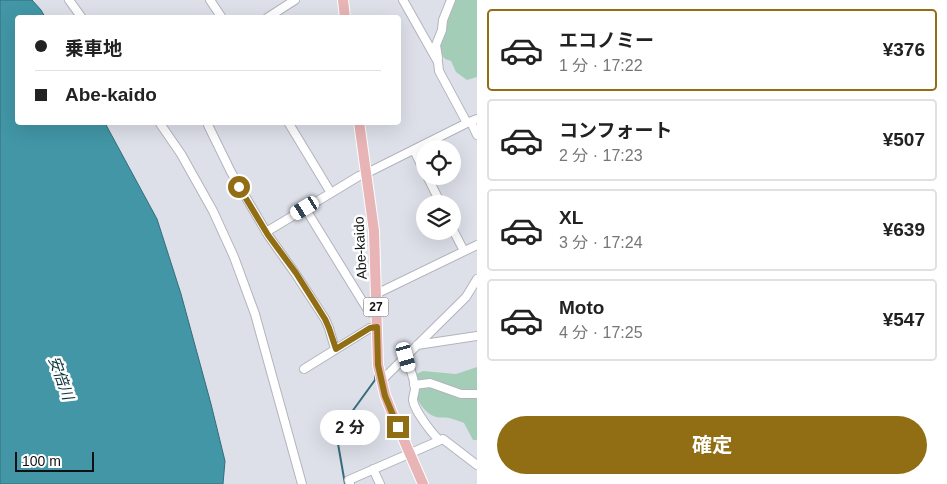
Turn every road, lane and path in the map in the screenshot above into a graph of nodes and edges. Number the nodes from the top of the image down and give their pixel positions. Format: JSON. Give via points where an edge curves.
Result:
{"nodes":[{"id":1,"x":69,"y":0,"type":"edge"},
{"id":2,"x":210,"y":0,"type":"edge"},
{"id":3,"x":343,"y":0,"type":"edge"},
{"id":4,"x":403,"y":0,"type":"edge"},
{"id":5,"x":451,"y":0,"type":"edge"},
{"id":6,"x":291,"y":1,"type":"edge"},
{"id":7,"x":80,"y":15,"type":"edge"},
{"id":8,"x":220,"y":15,"type":"edge"},
{"id":9,"x":271,"y":15,"type":"edge"},
{"id":10,"x":345,"y":15,"type":"edge"},
{"id":11,"x":438,"y":62,"type":"junction"},
{"id":12,"x":472,"y":122,"type":"edge"},
{"id":13,"x":161,"y":125,"type":"edge"},
{"id":14,"x":208,"y":125,"type":"edge"},
{"id":15,"x":290,"y":125,"type":"edge"},
{"id":16,"x":359,"y":125,"type":"edge"},
{"id":17,"x":477,"y":135,"type":"edge"},
{"id":18,"x":414,"y":150,"type":"junction"},
{"id":19,"x":416,"y":154,"type":"edge"},
{"id":20,"x":367,"y":173,"type":"junction"},
{"id":21,"x":330,"y":193,"type":"junction"},
{"id":22,"x":305,"y":208,"type":"junction"},
{"id":23,"x":266,"y":232,"type":"junction"},
{"id":24,"x":458,"y":240,"type":"edge"},
{"id":25,"x":477,"y":245,"type":"edge"},
{"id":26,"x":464,"y":251,"type":"junction"},
{"id":27,"x":477,"y":280,"type":"edge"},
{"id":28,"x":376,"y":294,"type":"junction"},
{"id":29,"x":376,"y":315,"type":"junction"},
{"id":30,"x":377,"y":327,"type":"junction"},
{"id":31,"x":477,"y":336,"type":"edge"},
{"id":32,"x":417,"y":345,"type":"junction"},
{"id":33,"x":336,"y":349,"type":"junction"},
{"id":34,"x":406,"y":357,"type":"junction"},
{"id":35,"x":304,"y":369,"type":"dead end"},
{"id":36,"x":382,"y":380,"type":"junction"},
{"id":37,"x":414,"y":385,"type":"junction"},
{"id":38,"x":477,"y":394,"type":"edge"},
{"id":39,"x":439,"y":440,"type":"junction"},
{"id":40,"x":410,"y":453,"type":"junction"},
{"id":41,"x":477,"y":466,"type":"edge"},
{"id":42,"x":373,"y":469,"type":"junction"},
{"id":43,"x":302,"y":484,"type":"edge"},
{"id":44,"x":350,"y":484,"type":"edge"},
{"id":45,"x":380,"y":484,"type":"edge"},
{"id":46,"x":423,"y":484,"type":"edge"}],
"edges":[{"from":1,"to":7,"type":"street"},
{"from":2,"to":8,"type":"street"},
{"from":3,"to":10,"type":"main road"},
{"from":4,"to":11,"type":"street"},
{"from":5,"to":11,"type":"street","via":[[436,45]]},
{"from":6,"to":9,"type":"street"},
{"from":11,"to":12,"type":"street","via":[[440,71]]},
{"from":12,"to":17,"type":"street"},
{"from":12,"to":18,"type":"street"},
{"from":13,"to":43,"type":"street","via":[[209,203],[234,257],[255,314]]},
{"from":14,"to":23,"type":"street"},
{"from":15,"to":21,"type":"street"},
{"from":16,"to":20,"type":"main road","name":"Abe-kaido","number":"27"},
{"from":18,"to":19,"type":"street"},
{"from":18,"to":20,"type":"street"},
{"from":20,"to":21,"type":"street"},
{"from":20,"to":28,"type":"main road","name":"Abe-kaido","number":"27","via":[[374,231]]},
{"from":21,"to":22,"type":"street"},
{"from":22,"to":23,"type":"street"},
{"from":22,"to":29,"type":"street","via":[[369,312]]},
{"from":23,"to":33,"type":"street","via":[[325,319]]},
{"from":24,"to":26,"type":"street"},
{"from":25,"to":26,"type":"street"},
{"from":26,"to":28,"type":"street"},
{"from":27,"to":32,"type":"street","via":[[466,297]]},
{"from":28,"to":29,"type":"main road","name":"Abe-kaido","number":"27"},
{"from":29,"to":30,"type":"main road","name":"Abe-kaido","number":"27"},
{"from":30,"to":33,"type":"street"},
{"from":30,"to":36,"type":"main road","name":"Abe-kaido","number":"27","via":[[378,365]]},
{"from":31,"to":32,"type":"street"},
{"from":32,"to":34,"type":"street"},
{"from":33,"to":35,"type":"street"},
{"from":34,"to":36,"type":"street"},
{"from":34,"to":37,"type":"street"},
{"from":36,"to":40,"type":"main road","name":"Abe-kaido","number":"27","via":[[385,396]]},
{"from":37,"to":38,"type":"street","via":[[430,382],[461,394]]},
{"from":37,"to":39,"type":"street","via":[[416,407],[427,428]]},
{"from":39,"to":40,"type":"street"},
{"from":39,"to":41,"type":"street","via":[[443,439]]},
{"from":40,"to":42,"type":"street"},
{"from":40,"to":46,"type":"main road","name":"Abe-kaido","number":"27"},
{"from":42,"to":44,"type":"street","via":[[349,480]]},
{"from":42,"to":45,"type":"street"}]}
